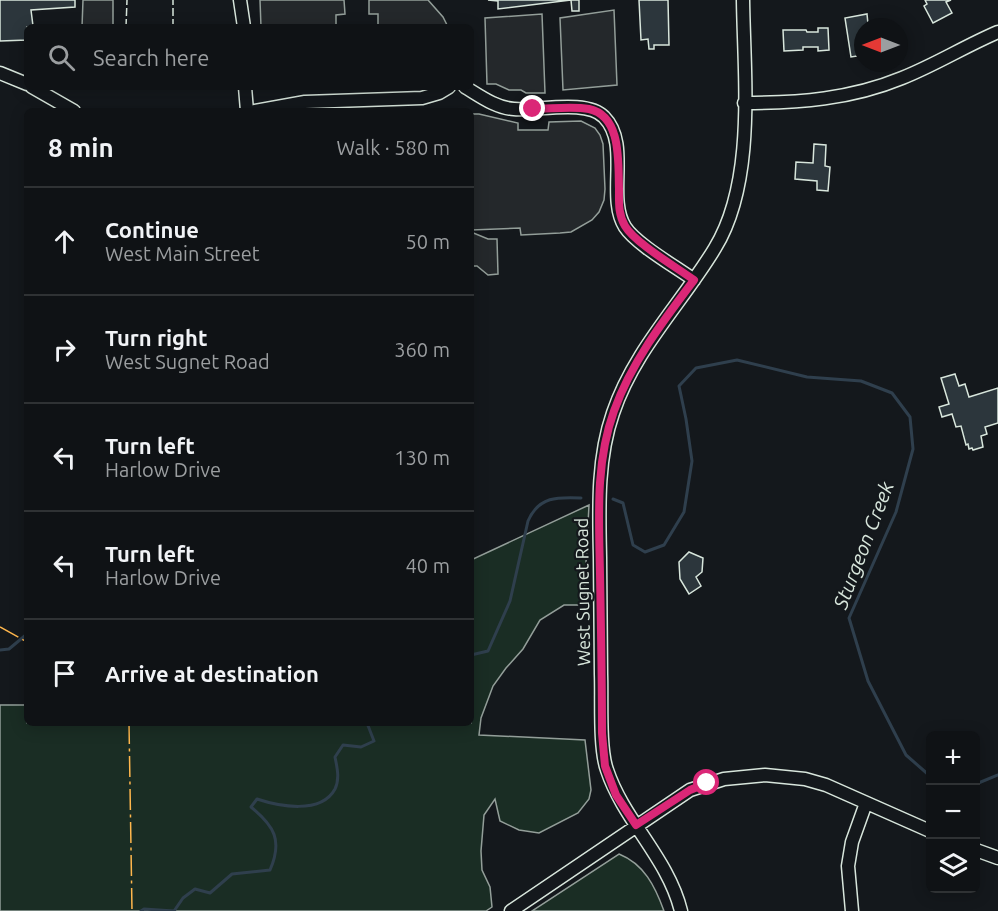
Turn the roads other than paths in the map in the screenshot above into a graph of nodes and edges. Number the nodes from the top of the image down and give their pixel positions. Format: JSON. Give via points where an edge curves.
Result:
{"nodes":[{"id":1,"x":240,"y":0,"type":"edge"},
{"id":2,"x":743,"y":0,"type":"edge"},
{"id":3,"x":244,"y":24,"type":"edge"},
{"id":4,"x":998,"y":32,"type":"edge"},
{"id":5,"x":0,"y":73,"type":"edge"},
{"id":6,"x":24,"y":83,"type":"edge"},
{"id":7,"x":37,"y":90,"type":"edge"},
{"id":8,"x":245,"y":90,"type":"edge"},
{"id":9,"x":444,"y":90,"type":"edge"},
{"id":10,"x":470,"y":90,"type":"edge"},
{"id":11,"x":744,"y":103,"type":"junction"},
{"id":12,"x":70,"y":108,"type":"edge"},
{"id":13,"x":247,"y":108,"type":"edge"},
{"id":14,"x":272,"y":108,"type":"edge"},
{"id":15,"x":694,"y":280,"type":"junction"},
{"id":16,"x":866,"y":803,"type":"junction"},
{"id":17,"x":636,"y":825,"type":"junction"},
{"id":18,"x":926,"y":829,"type":"edge"},
{"id":19,"x":980,"y":852,"type":"edge"},
{"id":20,"x":998,"y":858,"type":"edge"},
{"id":21,"x":511,"y":911,"type":"edge"},
{"id":22,"x":681,"y":911,"type":"edge"},
{"id":23,"x":852,"y":911,"type":"edge"}],
"edges":[{"from":1,"to":3,"type":"street"},
{"from":2,"to":11,"type":"street","name":"West Sugnet Road"},
{"from":4,"to":11,"type":"street","via":[[872,89],[807,102]]},
{"from":5,"to":6,"type":"street"},
{"from":7,"to":12,"type":"street"},
{"from":8,"to":13,"type":"street"},
{"from":9,"to":14,"type":"street","via":[[422,98],[305,102]]},
{"from":10,"to":15,"type":"street","via":[[500,107],[578,108],[603,116],[614,135],[619,213],[624,225]]},
{"from":11,"to":15,"type":"street","name":"West Sugnet Road","via":[[741,168],[732,208],[717,246]]},
{"from":15,"to":17,"type":"street","name":"West Sugnet Road","via":[[651,339],[623,388],[604,446],[600,477],[605,766],[616,795]]},
{"from":16,"to":17,"type":"street","via":[[805,779],[744,776],[690,790]]},
{"from":16,"to":18,"type":"street"},
{"from":16,"to":23,"type":"street","via":[[848,866]]},
{"from":17,"to":21,"type":"street"},
{"from":17,"to":22,"type":"street","name":"West Sugnet Road","via":[[676,892]]},
{"from":19,"to":20,"type":"street"}]}
